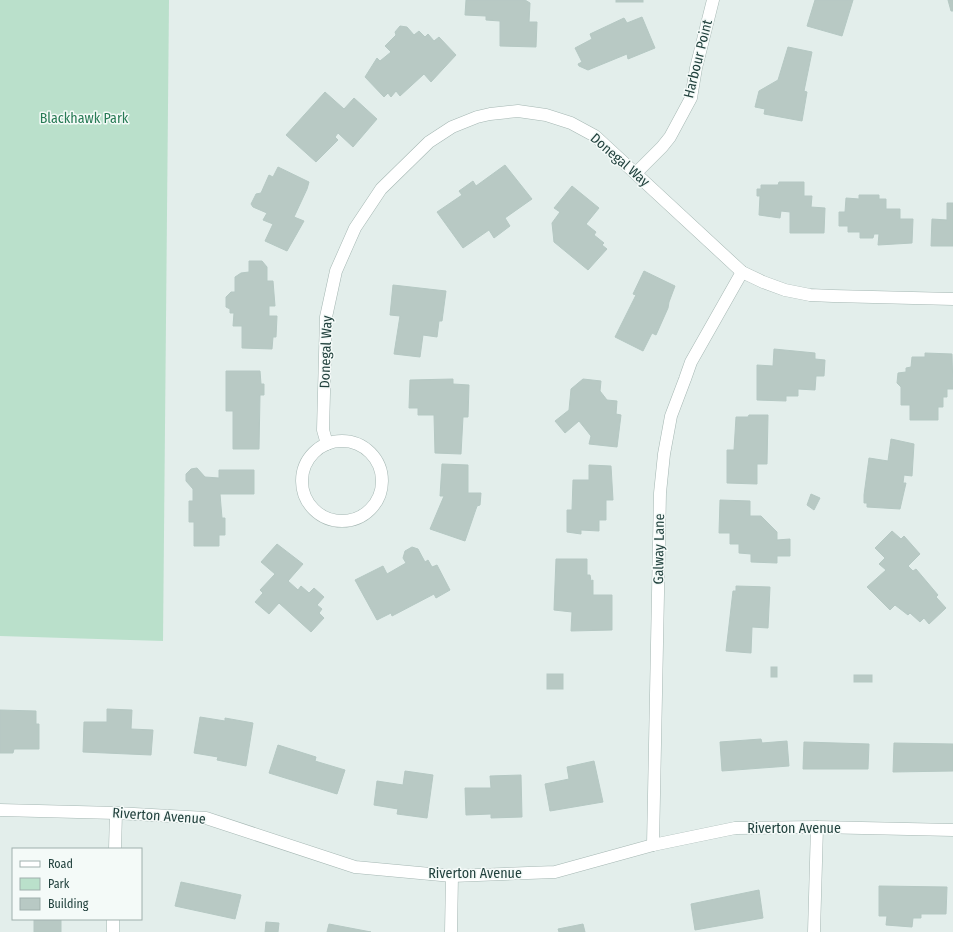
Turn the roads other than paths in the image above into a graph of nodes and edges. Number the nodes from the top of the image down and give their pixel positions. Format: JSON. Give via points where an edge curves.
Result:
{"nodes":[{"id":1,"x":713,"y":0,"type":"edge"},
{"id":2,"x":636,"y":173,"type":"junction"},
{"id":3,"x":742,"y":272,"type":"junction"},
{"id":4,"x":953,"y":299,"type":"edge"},
{"id":5,"x":327,"y":444,"type":"junction"},
{"id":6,"x":0,"y":810,"type":"edge"},
{"id":7,"x":116,"y":812,"type":"junction"},
{"id":8,"x":816,"y":827,"type":"junction"},
{"id":9,"x":953,"y":830,"type":"edge"},
{"id":10,"x":653,"y":845,"type":"junction"},
{"id":11,"x":115,"y":848,"type":"edge"},
{"id":12,"x":452,"y":876,"type":"junction"},
{"id":13,"x":114,"y":920,"type":"edge"},
{"id":14,"x":113,"y":932,"type":"edge"},
{"id":15,"x":451,"y":932,"type":"edge"},
{"id":16,"x":814,"y":932,"type":"edge"}],
"edges":[{"from":1,"to":2,"type":"street","name":"Harbour Point","via":[[691,98],[670,137]]},
{"from":2,"to":3,"type":"street","name":"Donegal Way"},
{"from":2,"to":5,"type":"street","name":"Donegal Way","via":[[596,136],[558,118],[531,112],[505,112],[477,117],[452,127],[429,142],[381,189],[355,228],[336,271],[326,317],[323,430]]},
{"from":3,"to":4,"type":"street","name":"Donegal Way","via":[[785,290],[810,295]]},
{"from":3,"to":10,"type":"street","name":"Galway Lane","via":[[691,362],[671,416],[664,454],[660,493]]},
{"from":5,"to":5,"type":"street","via":[[317,449],[304,468],[302,479],[307,501],[323,517],[333,521],[356,520],[375,506],[380,496],[383,484],[378,461],[371,452],[350,441]]},
{"from":6,"to":7,"type":"street","name":"Riverton Avenue"},
{"from":7,"to":11,"type":"street"},
{"from":7,"to":12,"type":"street","name":"Riverton Avenue","via":[[206,818],[355,867]]},
{"from":8,"to":9,"type":"street","name":"Riverton Avenue"},
{"from":8,"to":10,"type":"street","name":"Riverton Avenue","via":[[735,828]]},
{"from":8,"to":16,"type":"street"},
{"from":10,"to":12,"type":"street","name":"Riverton Avenue","via":[[555,872]]},
{"from":12,"to":15,"type":"street"},
{"from":13,"to":14,"type":"street"}]}
